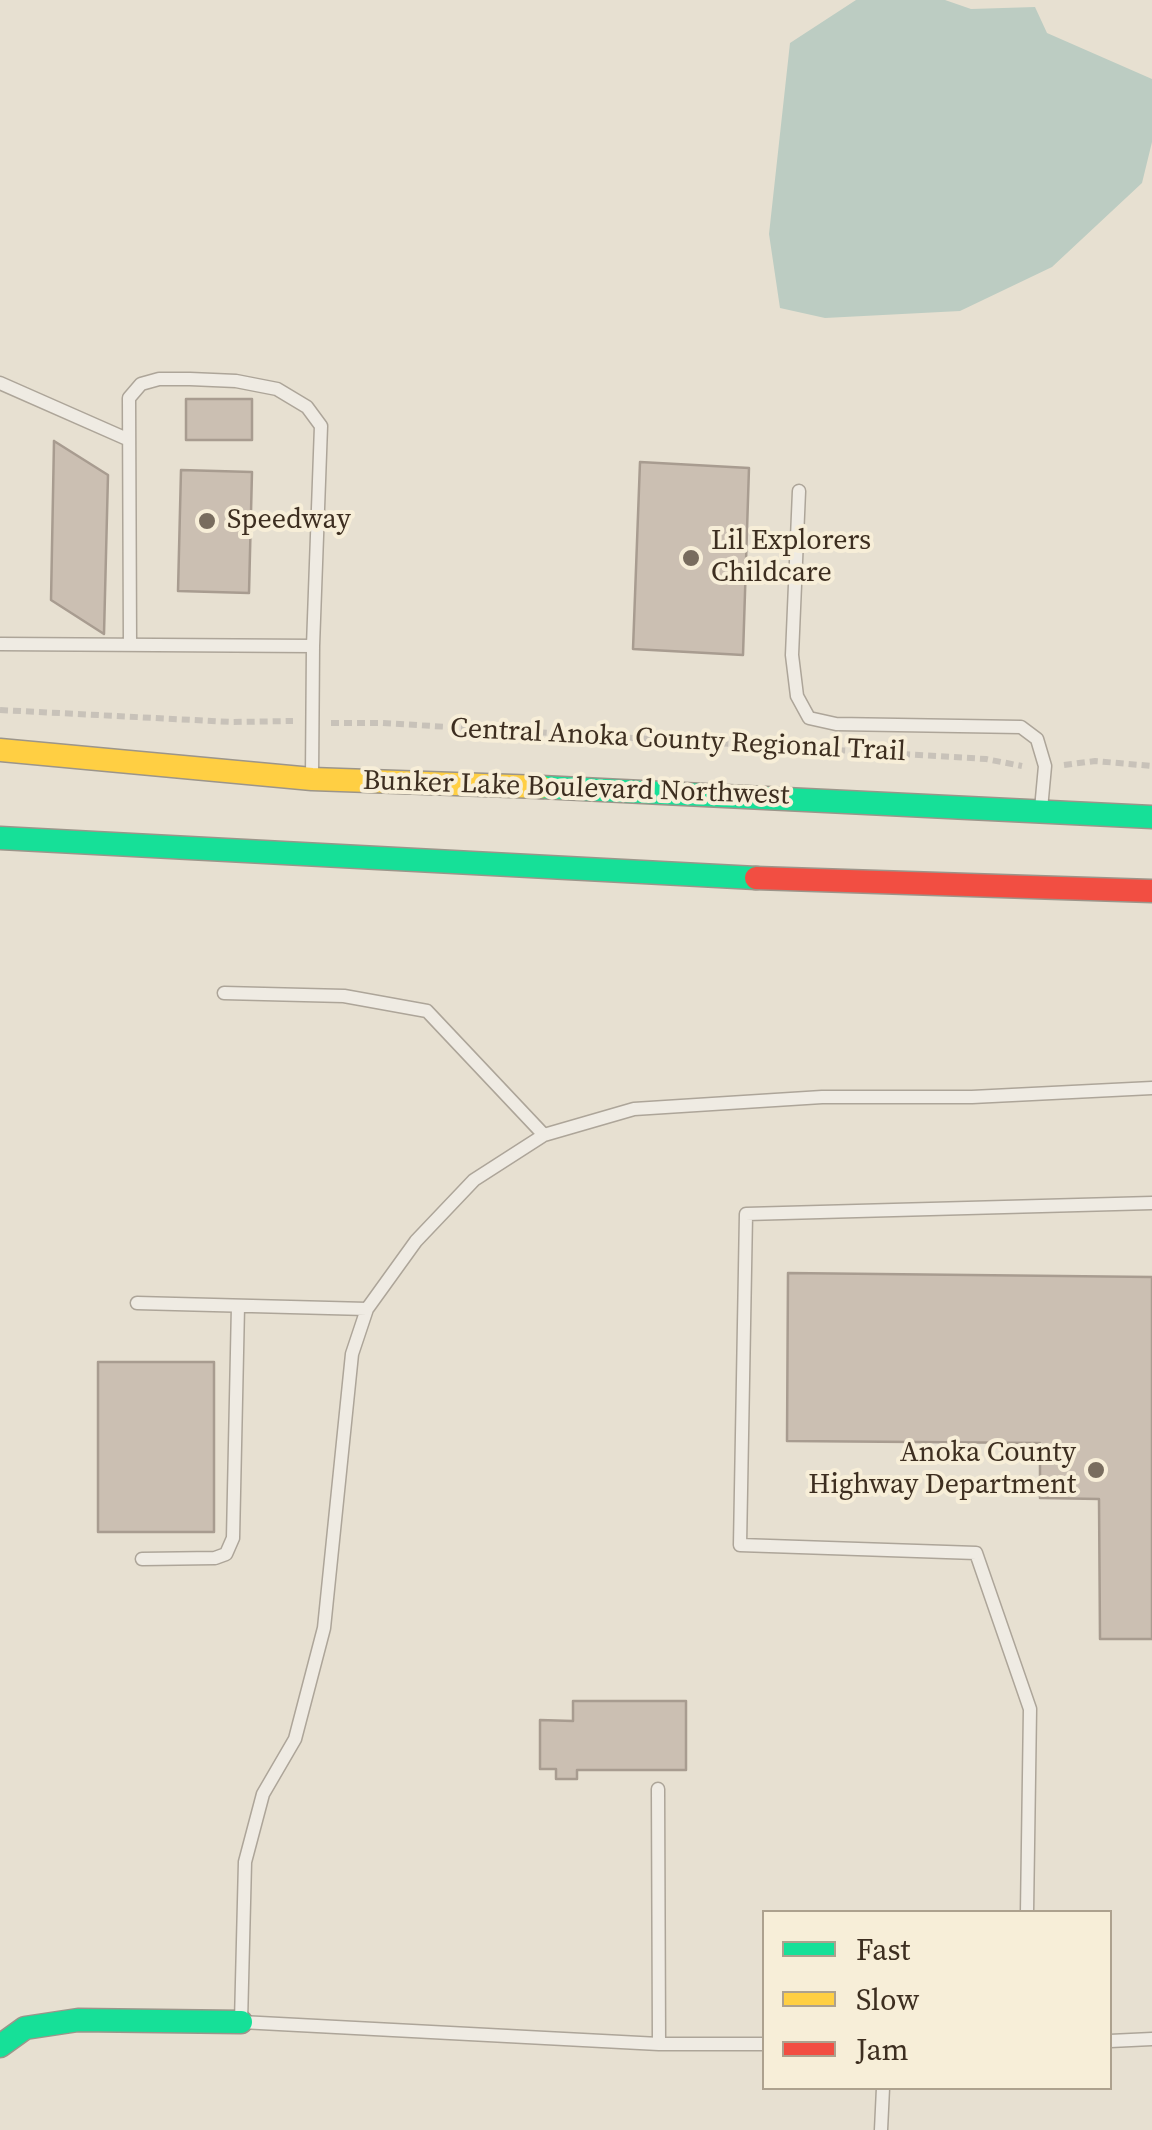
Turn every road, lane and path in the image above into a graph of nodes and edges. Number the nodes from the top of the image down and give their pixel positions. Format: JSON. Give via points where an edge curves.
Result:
{"nodes":[{"id":1,"x":0,"y":383,"type":"edge"},
{"id":2,"x":128,"y":439,"type":"junction"},
{"id":3,"x":799,"y":492,"type":"dead end"},
{"id":4,"x":0,"y":644,"type":"edge"},
{"id":5,"x":130,"y":644,"type":"junction"},
{"id":6,"x":313,"y":646,"type":"junction"},
{"id":7,"x":0,"y":710,"type":"edge"},
{"id":8,"x":289,"y":721,"type":"dead end"},
{"id":9,"x":335,"y":723,"type":"dead end"},
{"id":10,"x":0,"y":750,"type":"edge"},
{"id":11,"x":1071,"y":765,"type":"dead end"},
{"id":12,"x":1020,"y":766,"type":"dead end"},
{"id":13,"x":1152,"y":766,"type":"edge"},
{"id":14,"x":312,"y":779,"type":"junction"},
{"id":15,"x":1041,"y":811,"type":"junction"},
{"id":16,"x":1152,"y":817,"type":"edge"},
{"id":17,"x":0,"y":838,"type":"edge"},
{"id":18,"x":1152,"y":891,"type":"edge"},
{"id":19,"x":224,"y":994,"type":"dead end"},
{"id":20,"x":1152,"y":1088,"type":"edge"},
{"id":21,"x":544,"y":1135,"type":"junction"},
{"id":22,"x":1152,"y":1203,"type":"edge"},
{"id":23,"x":138,"y":1303,"type":"dead end"},
{"id":24,"x":238,"y":1306,"type":"junction"},
{"id":25,"x":367,"y":1309,"type":"junction"},
{"id":26,"x":142,"y":1559,"type":"dead end"},
{"id":27,"x":658,"y":1789,"type":"dead end"},
{"id":28,"x":1027,"y":1910,"type":"edge"},
{"id":29,"x":241,"y":2022,"type":"junction"},
{"id":30,"x":1152,"y":2040,"type":"edge"},
{"id":31,"x":1112,"y":2042,"type":"edge"},
{"id":32,"x":659,"y":2044,"type":"junction"},
{"id":33,"x":762,"y":2044,"type":"edge"},
{"id":34,"x":0,"y":2046,"type":"edge"},
{"id":35,"x":883,"y":2090,"type":"edge"},
{"id":36,"x":881,"y":2130,"type":"edge"}],
"edges":[{"from":1,"to":2,"type":"lane"},
{"from":2,"to":5,"type":"lane"},
{"from":2,"to":6,"type":"lane","via":[[128,398],[140,384],[159,380],[236,381],[277,389],[307,407],[321,426]]},
{"from":3,"to":15,"type":"lane","via":[[792,655],[796,696],[809,718],[1020,726],[1037,739],[1045,766]]},
{"from":4,"to":5,"type":"lane"},
{"from":5,"to":6,"type":"lane"},
{"from":6,"to":14,"type":"lane"},
{"from":7,"to":8,"type":"path"},
{"from":9,"to":12,"type":"path","name":"Central Anoka County Regional Trail"},
{"from":10,"to":14,"type":"main road","name":"Bunker Lake Boulevard Northwest"},
{"from":11,"to":13,"type":"path"},
{"from":14,"to":15,"type":"main road","name":"Bunker Lake Boulevard Northwest"},
{"from":15,"to":16,"type":"main road","name":"Bunker Lake Boulevard Northwest"},
{"from":17,"to":18,"type":"main road","via":[[790,880]]},
{"from":19,"to":21,"type":"lane","via":[[344,996],[427,1011]]},
{"from":20,"to":21,"type":"lane","via":[[634,1109]]},
{"from":21,"to":25,"type":"lane","via":[[474,1180],[416,1241]]},
{"from":22,"to":28,"type":"lane","via":[[746,1214],[740,1546],[976,1552],[1030,1708]]},
{"from":23,"to":24,"type":"lane"},
{"from":24,"to":25,"type":"lane"},
{"from":24,"to":26,"type":"lane","via":[[233,1538],[226,1554],[215,1558]]},
{"from":25,"to":29,"type":"lane","via":[[352,1354],[324,1628],[296,1739],[263,1794],[244,1862]]},
{"from":27,"to":32,"type":"lane"},
{"from":29,"to":32,"type":"lane"},
{"from":29,"to":34,"type":"main road","via":[[78,2020],[25,2028]]},
{"from":30,"to":31,"type":"lane"},
{"from":32,"to":33,"type":"lane"},
{"from":35,"to":36,"type":"lane"}]}
